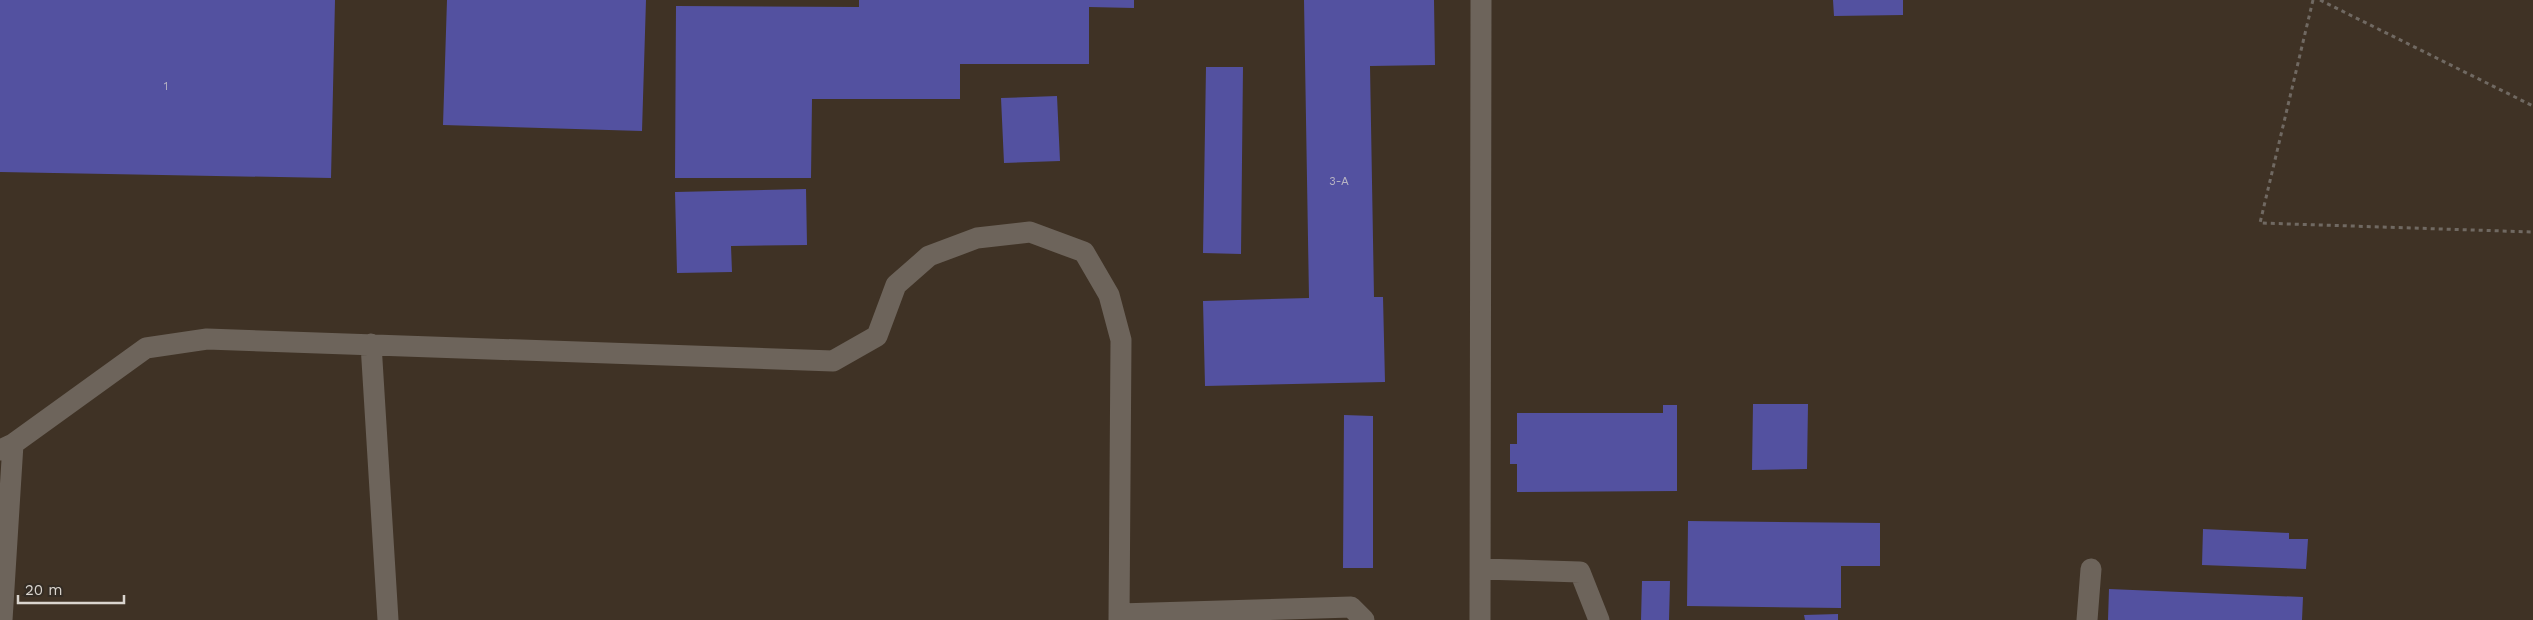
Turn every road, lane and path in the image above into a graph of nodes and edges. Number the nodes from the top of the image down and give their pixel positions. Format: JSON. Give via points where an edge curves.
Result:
{"nodes":[{"id":1,"x":1481,"y":0,"type":"edge"},
{"id":2,"x":2313,"y":0,"type":"edge"},
{"id":3,"x":2320,"y":0,"type":"edge"},
{"id":4,"x":2533,"y":106,"type":"edge"},
{"id":5,"x":2533,"y":232,"type":"edge"},
{"id":6,"x":371,"y":344,"type":"junction"},
{"id":7,"x":6,"y":447,"type":"edge"},
{"id":8,"x":1480,"y":569,"type":"junction"},
{"id":9,"x":2091,"y":569,"type":"dead end"},
{"id":10,"x":1119,"y":617,"type":"edge"},
{"id":11,"x":2,"y":620,"type":"edge"},
{"id":12,"x":388,"y":620,"type":"edge"},
{"id":13,"x":1364,"y":620,"type":"edge"},
{"id":14,"x":1480,"y":620,"type":"edge"},
{"id":15,"x":1599,"y":620,"type":"edge"},
{"id":16,"x":2087,"y":620,"type":"edge"}],
"edges":[{"from":1,"to":8,"type":"lane"},
{"from":2,"to":5,"type":"path","via":[[2260,223]]},
{"from":3,"to":4,"type":"path"},
{"from":6,"to":7,"type":"lane","via":[[207,339],[146,348]]},
{"from":6,"to":10,"type":"lane","via":[[833,361],[877,336],[896,285],[929,256],[977,238],[1030,232],[1084,252],[1109,296],[1121,340]]},
{"from":6,"to":12,"type":"lane"},
{"from":7,"to":11,"type":"lane"},
{"from":8,"to":14,"type":"lane"},
{"from":8,"to":15,"type":"lane","via":[[1580,572]]},
{"from":9,"to":16,"type":"lane"},
{"from":10,"to":13,"type":"lane","via":[[1352,607]]}]}
